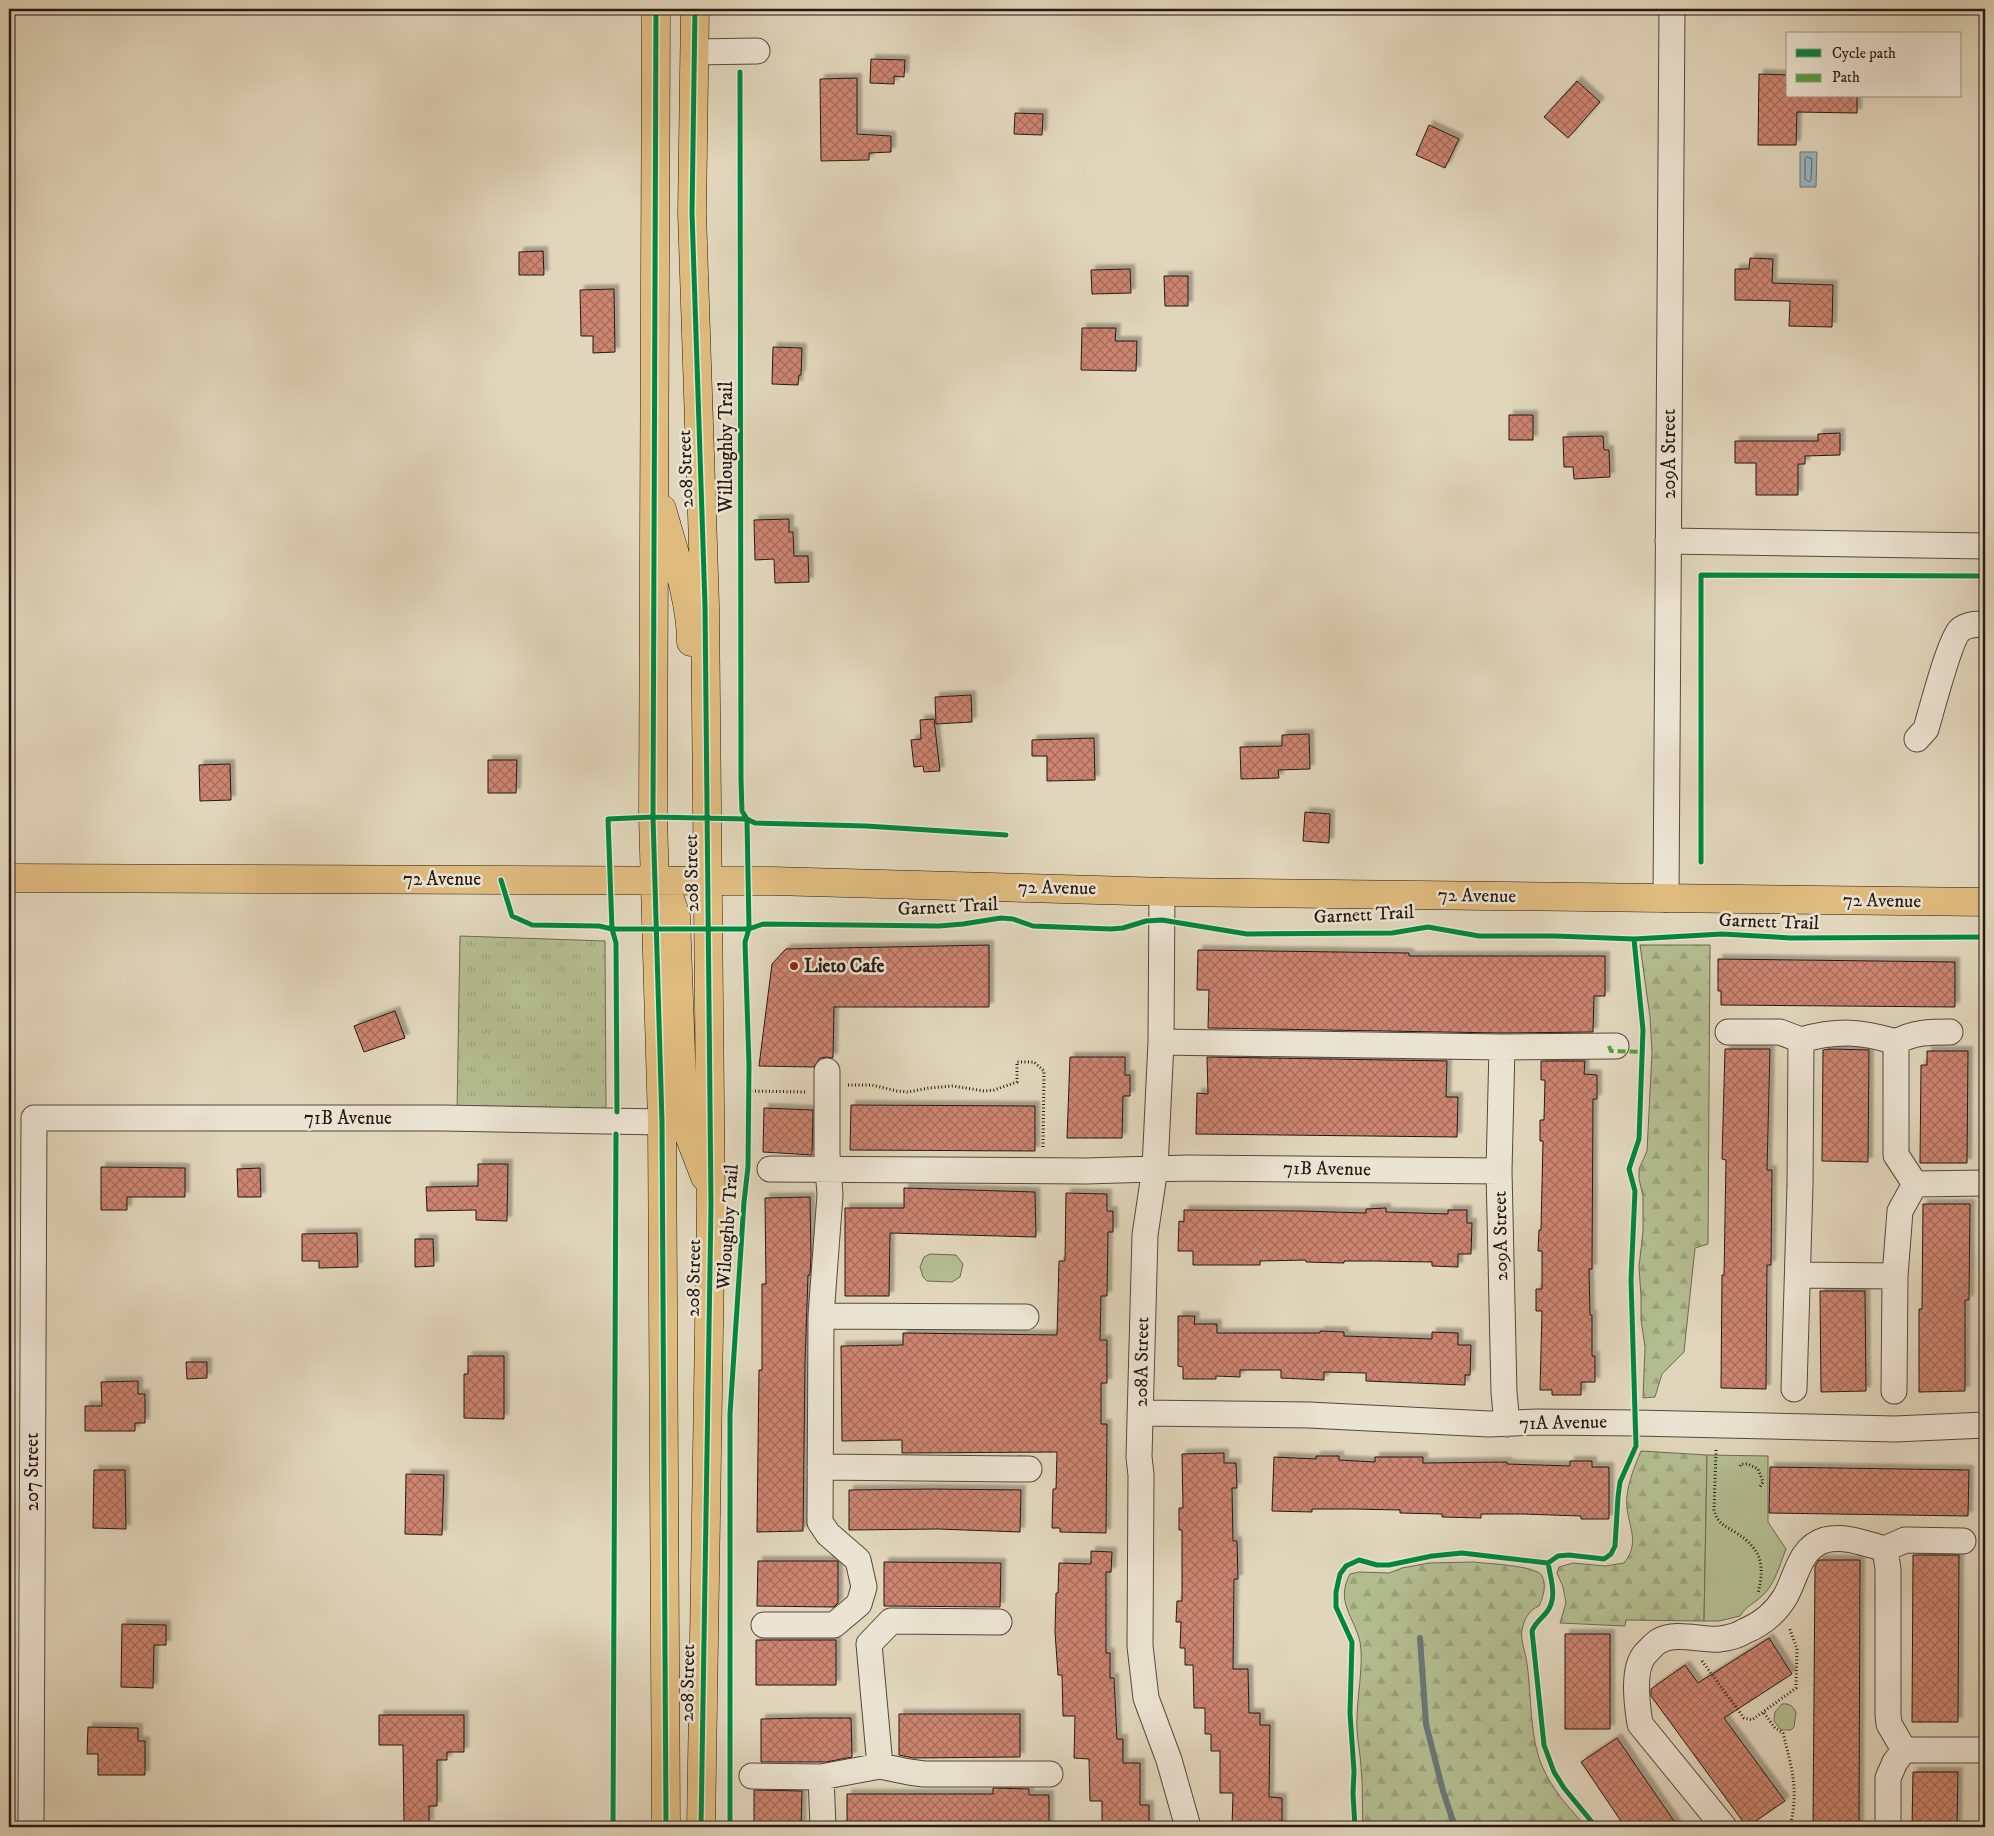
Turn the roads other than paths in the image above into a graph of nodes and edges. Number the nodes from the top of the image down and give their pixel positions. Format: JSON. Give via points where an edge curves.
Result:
{"nodes":[{"id":1,"x":656,"y":9,"type":"edge"},
{"id":2,"x":695,"y":9,"type":"edge"},
{"id":3,"x":1672,"y":9,"type":"edge"},
{"id":4,"x":758,"y":51,"type":"dead end"},
{"id":5,"x":694,"y":52,"type":"junction"},
{"id":6,"x":653,"y":478,"type":"junction"},
{"id":7,"x":1668,"y":541,"type":"junction"},
{"id":8,"x":1985,"y":546,"type":"edge"},
{"id":9,"x":1985,"y":624,"type":"edge"},
{"id":10,"x":1917,"y":739,"type":"dead end"},
{"id":11,"x":9,"y":878,"type":"edge"},
{"id":12,"x":653,"y":880,"type":"junction"},
{"id":13,"x":708,"y":881,"type":"junction"},
{"id":14,"x":1162,"y":891,"type":"junction"},
{"id":15,"x":1666,"y":899,"type":"junction"},
{"id":16,"x":1985,"y":902,"type":"edge"},
{"id":17,"x":1728,"y":1032,"type":"dead end"},
{"id":18,"x":1950,"y":1032,"type":"dead end"},
{"id":19,"x":1801,"y":1040,"type":"junction"},
{"id":20,"x":1161,"y":1042,"type":"junction"},
{"id":21,"x":1896,"y":1042,"type":"junction"},
{"id":22,"x":1616,"y":1046,"type":"dead end"},
{"id":23,"x":1502,"y":1047,"type":"junction"},
{"id":24,"x":828,"y":1080,"type":"road end"},
{"id":25,"x":34,"y":1118,"type":"joint"},
{"id":26,"x":662,"y":1122,"type":"junction"},
{"id":27,"x":1155,"y":1168,"type":"junction"},
{"id":28,"x":770,"y":1169,"type":"dead end"},
{"id":29,"x":829,"y":1170,"type":"junction"},
{"id":30,"x":1499,"y":1171,"type":"junction"},
{"id":31,"x":1985,"y":1183,"type":"edge"},
{"id":32,"x":1915,"y":1184,"type":"junction"},
{"id":33,"x":711,"y":1205,"type":"junction"},
{"id":34,"x":1798,"y":1275,"type":"junction"},
{"id":35,"x":1895,"y":1276,"type":"junction"},
{"id":36,"x":821,"y":1316,"type":"junction"},
{"id":37,"x":1026,"y":1317,"type":"dead end"},
{"id":38,"x":1794,"y":1389,"type":"dead end"},
{"id":39,"x":1894,"y":1391,"type":"dead end"},
{"id":40,"x":1140,"y":1413,"type":"junction"},
{"id":41,"x":1507,"y":1424,"type":"junction"},
{"id":42,"x":1985,"y":1425,"type":"edge"},
{"id":43,"x":820,"y":1467,"type":"junction"},
{"id":44,"x":1029,"y":1469,"type":"dead end"},
{"id":45,"x":1963,"y":1541,"type":"dead end"},
{"id":46,"x":1885,"y":1549,"type":"junction"},
{"id":47,"x":999,"y":1622,"type":"dead end"},
{"id":48,"x":764,"y":1625,"type":"dead end"},
{"id":49,"x":1904,"y":1750,"type":"junction"},
{"id":50,"x":1985,"y":1750,"type":"edge"},
{"id":51,"x":880,"y":1766,"type":"junction"},
{"id":52,"x":1050,"y":1774,"type":"dead end"},
{"id":53,"x":752,"y":1776,"type":"dead end"},
{"id":54,"x":821,"y":1777,"type":"junction"},
{"id":55,"x":31,"y":1827,"type":"edge"},
{"id":56,"x":666,"y":1827,"type":"edge"},
{"id":57,"x":701,"y":1827,"type":"edge"},
{"id":58,"x":823,"y":1827,"type":"edge"},
{"id":59,"x":1188,"y":1827,"type":"edge"},
{"id":60,"x":1724,"y":1827,"type":"edge"},
{"id":61,"x":1888,"y":1827,"type":"edge"}],
"edges":[{"from":1,"to":6,"type":"main road","name":"208 Street"},
{"from":2,"to":5,"type":"main road","name":"208 Street"},
{"from":3,"to":7,"type":"street","name":"209A Street"},
{"from":4,"to":5,"type":"street"},
{"from":5,"to":13,"type":"main road","name":"208 Street","via":[[692,213],[705,604]]},
{"from":6,"to":12,"type":"main road","name":"208 Street"},
{"from":6,"to":13,"type":"main road","via":[[677,563],[691,638],[690,819]]},
{"from":7,"to":8,"type":"street"},
{"from":7,"to":15,"type":"street","name":"209A Street"},
{"from":9,"to":10,"type":"street","via":[[1966,626],[1958,631],[1926,729]]},
{"from":11,"to":12,"type":"main road","name":"72 Avenue"},
{"from":12,"to":13,"type":"main road","name":"72 Avenue"},
{"from":12,"to":26,"type":"main road","name":"208 Street"},
{"from":12,"to":33,"type":"main road","via":[[670,899],[676,916],[683,1110],[695,1154],[704,1170]]},
{"from":13,"to":14,"type":"main road","name":"72 Avenue"},
{"from":13,"to":33,"type":"main road","name":"208 Street"},
{"from":14,"to":15,"type":"main road","name":"72 Avenue"},
{"from":14,"to":20,"type":"street","name":"208A Street"},
{"from":15,"to":16,"type":"main road","name":"72 Avenue"},
{"from":17,"to":19,"type":"street","via":[[1780,1032]]},
{"from":18,"to":21,"type":"street","via":[[1910,1034]]},
{"from":19,"to":21,"type":"street","via":[[1825,1033],[1851,1032]]},
{"from":19,"to":34,"type":"street"},
{"from":20,"to":23,"type":"street"},
{"from":20,"to":27,"type":"street","name":"208A Street"},
{"from":21,"to":32,"type":"street","via":[[1896,1154]]},
{"from":22,"to":23,"type":"street"},
{"from":23,"to":30,"type":"street","name":"209A Street"},
{"from":24,"to":29,"type":"street"},
{"from":25,"to":26,"type":"street","name":"71B Avenue","via":[[443,1118]]},
{"from":25,"to":55,"type":"street","name":"207 Street"},
{"from":26,"to":56,"type":"main road","name":"208 Street"},
{"from":27,"to":29,"type":"street","name":"71B Avenue","via":[[1086,1171]]},
{"from":27,"to":30,"type":"street","name":"71B Avenue"},
{"from":27,"to":40,"type":"street","name":"208A Street","via":[[1145,1235]]},
{"from":28,"to":29,"type":"street","name":"71B Avenue"},
{"from":29,"to":36,"type":"street"},
{"from":30,"to":41,"type":"street","name":"209A Street"},
{"from":31,"to":32,"type":"street"},
{"from":32,"to":35,"type":"street","via":[[1900,1211]]},
{"from":33,"to":57,"type":"main road","name":"208 Street"},
{"from":34,"to":35,"type":"street"},
{"from":34,"to":38,"type":"street"},
{"from":35,"to":39,"type":"street"},
{"from":36,"to":37,"type":"street"},
{"from":36,"to":43,"type":"street"},
{"from":40,"to":41,"type":"street","name":"71A Avenue","via":[[1309,1415]]},
{"from":40,"to":59,"type":"street","name":"208A Street","via":[[1140,1646],[1146,1698],[1169,1760]]},
{"from":41,"to":42,"type":"street","name":"71A Avenue","via":[[1626,1423],[1896,1429]]},
{"from":43,"to":44,"type":"street"},
{"from":43,"to":48,"type":"street","via":[[820,1522],[828,1534],[858,1560],[864,1587],[859,1604],[834,1625]]},
{"from":45,"to":46,"type":"street","via":[[1905,1540]]},
{"from":46,"to":49,"type":"street","via":[[1888,1569],[1888,1715]]},
{"from":46,"to":60,"type":"street","via":[[1840,1539],[1815,1545],[1806,1552],[1785,1597],[1771,1615],[1745,1632],[1720,1639],[1682,1636],[1660,1640],[1644,1655],[1638,1672],[1636,1703],[1640,1724]]},
{"from":47,"to":51,"type":"street","via":[[891,1621],[869,1644]]},
{"from":49,"to":50,"type":"street"},
{"from":49,"to":61,"type":"street","via":[[1888,1778]]},
{"from":51,"to":52,"type":"street","via":[[924,1774]]},
{"from":51,"to":54,"type":"street"},
{"from":53,"to":54,"type":"street"},
{"from":54,"to":58,"type":"street"}]}
